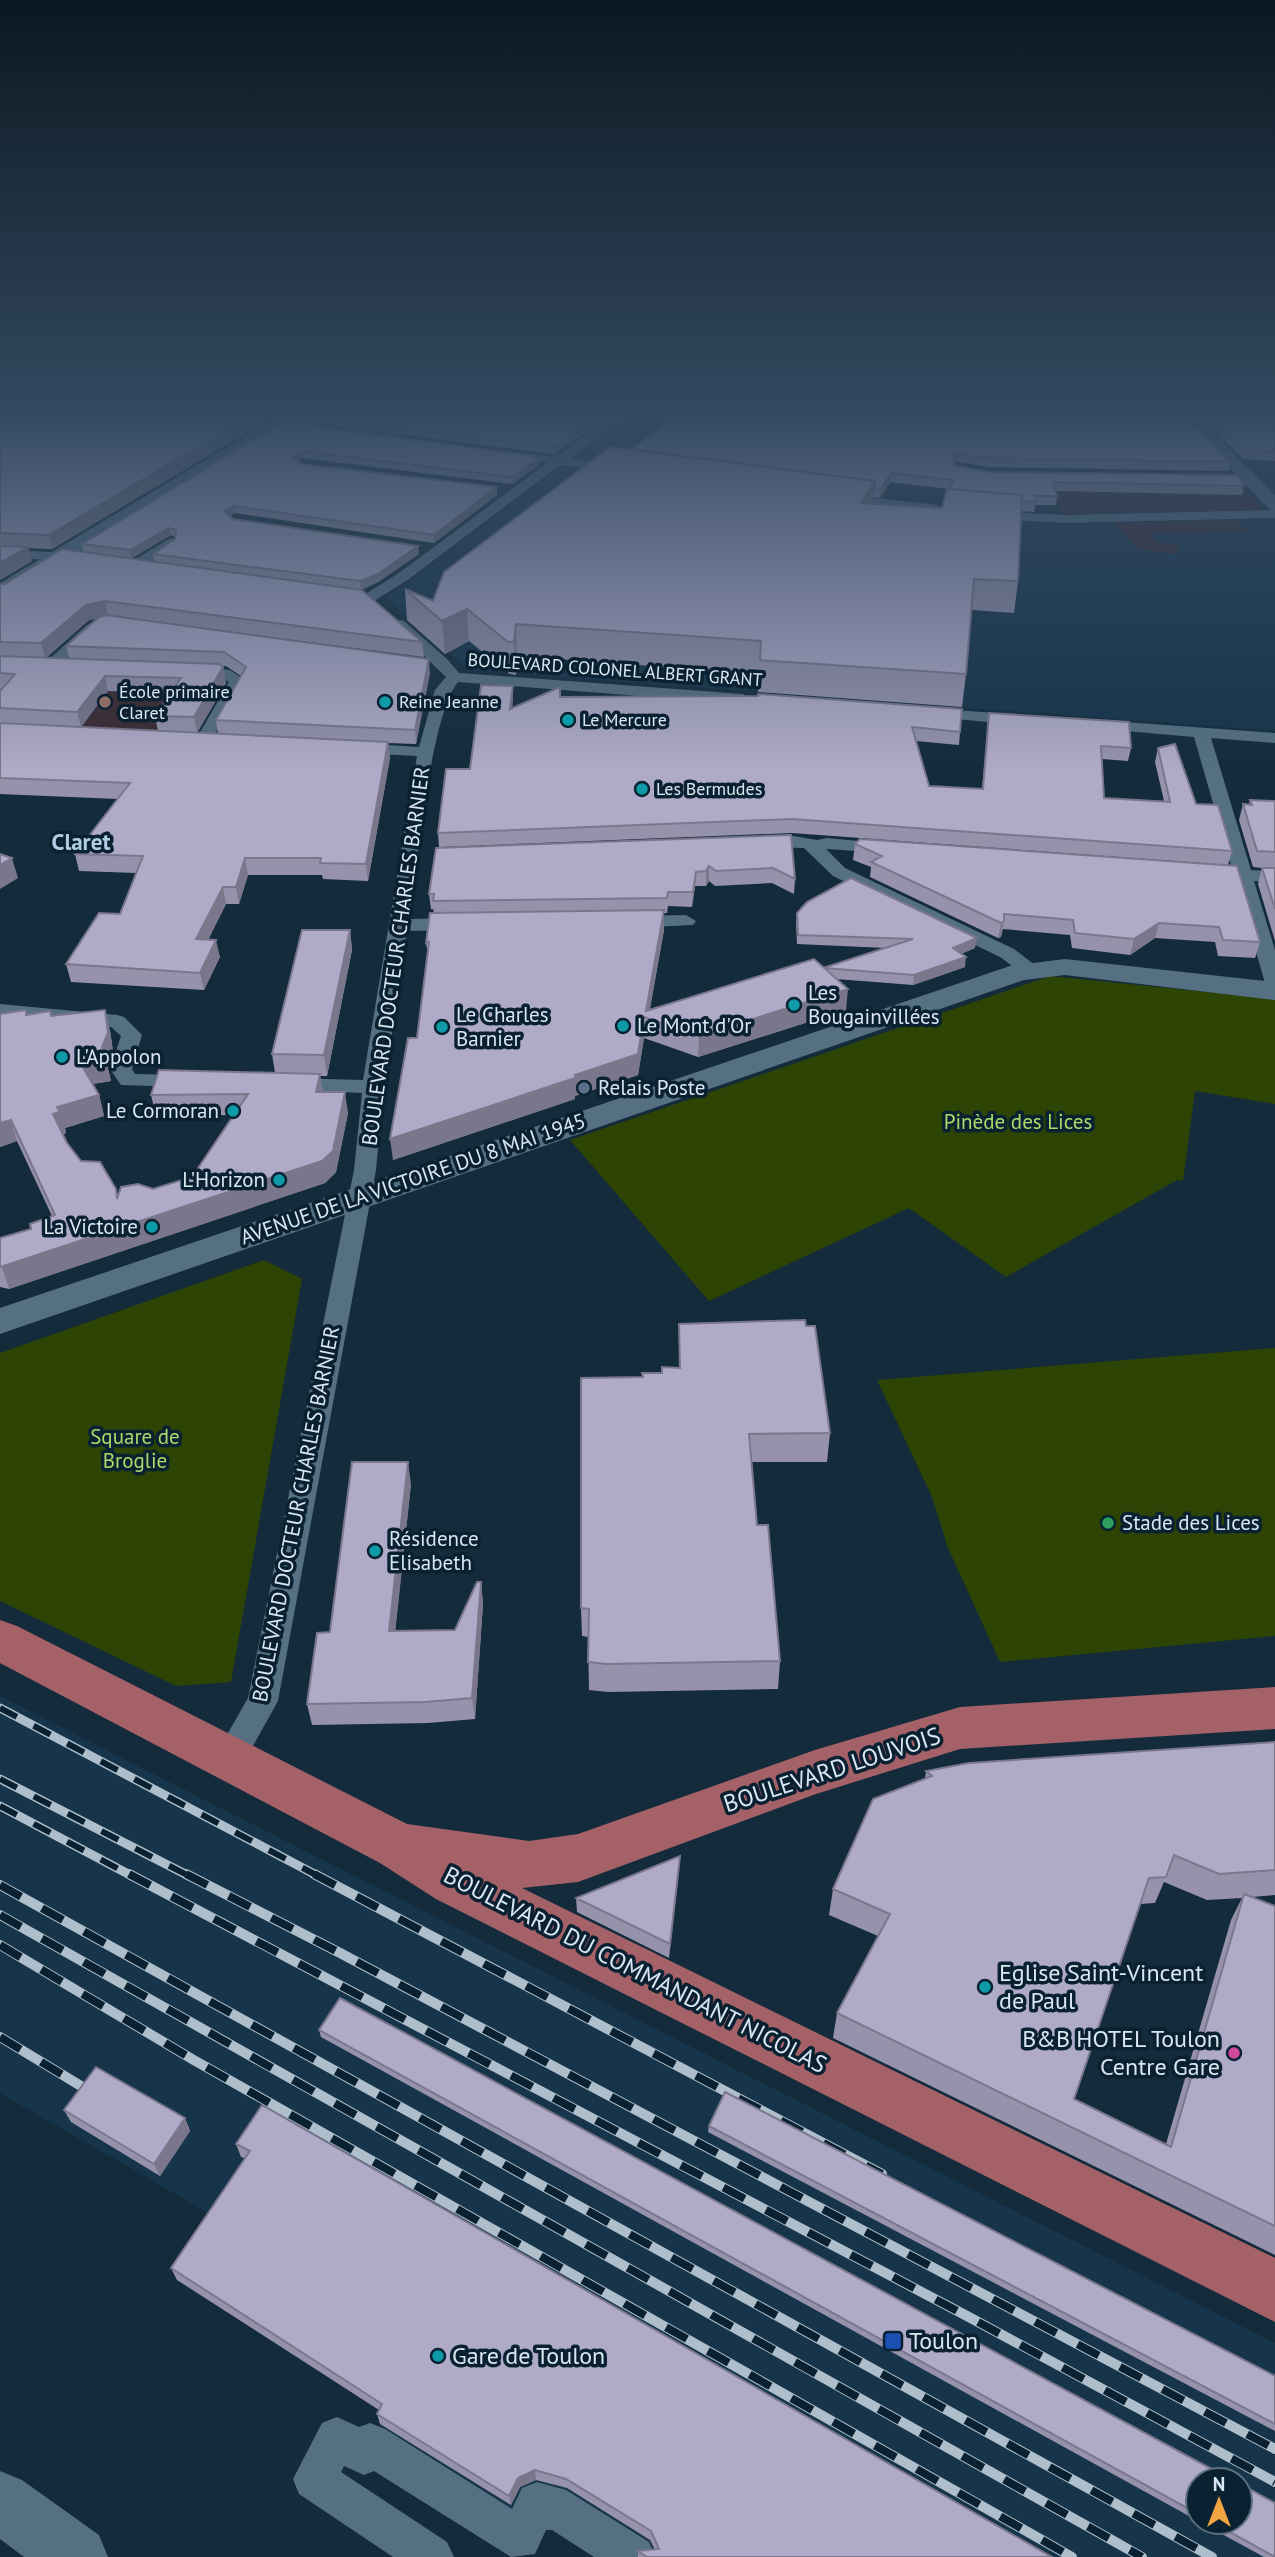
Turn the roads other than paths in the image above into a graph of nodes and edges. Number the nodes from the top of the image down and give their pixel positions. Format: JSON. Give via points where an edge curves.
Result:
{"nodes":[{"id":1,"x":100,"y":533,"type":"edge"},
{"id":2,"x":460,"y":533,"type":"edge"},
{"id":3,"x":170,"y":542,"type":"edge"},
{"id":4,"x":411,"y":546,"type":"edge"},
{"id":5,"x":438,"y":550,"type":"junction"},
{"id":6,"x":0,"y":553,"type":"edge"},
{"id":7,"x":63,"y":556,"type":"junction"},
{"id":8,"x":89,"y":559,"type":"edge"},
{"id":9,"x":163,"y":569,"type":"edge"},
{"id":10,"x":0,"y":592,"type":"edge"},
{"id":11,"x":109,"y":622,"type":"edge"},
{"id":12,"x":78,"y":666,"type":"edge"},
{"id":13,"x":430,"y":668,"type":"edge"},
{"id":14,"x":171,"y":670,"type":"edge"},
{"id":15,"x":451,"y":673,"type":"junction"},
{"id":16,"x":756,"y":700,"type":"edge"},
{"id":17,"x":909,"y":711,"type":"edge"},
{"id":18,"x":1034,"y":720,"type":"edge"},
{"id":19,"x":1076,"y":724,"type":"edge"},
{"id":20,"x":1200,"y":733,"type":"junction"},
{"id":21,"x":1275,"y":738,"type":"edge"},
{"id":22,"x":203,"y":741,"type":"edge"},
{"id":23,"x":343,"y":748,"type":"edge"},
{"id":24,"x":426,"y":752,"type":"junction"},
{"id":25,"x":745,"y":843,"type":"edge"},
{"id":26,"x":814,"y":847,"type":"junction"},
{"id":27,"x":911,"y":850,"type":"edge"},
{"id":28,"x":1189,"y":871,"type":"edge"},
{"id":29,"x":1245,"y":875,"type":"junction"},
{"id":30,"x":1275,"y":877,"type":"edge"},
{"id":31,"x":686,"y":921,"type":"dead end"},
{"id":32,"x":618,"y":922,"type":"edge"},
{"id":33,"x":480,"y":924,"type":"edge"},
{"id":34,"x":398,"y":925,"type":"junction"},
{"id":35,"x":1030,"y":969,"type":"junction"},
{"id":36,"x":1275,"y":983,"type":"edge"},
{"id":37,"x":1275,"y":991,"type":"edge"},
{"id":38,"x":0,"y":1010,"type":"edge"},
{"id":39,"x":210,"y":1082,"type":"edge"},
{"id":40,"x":264,"y":1083,"type":"edge"},
{"id":41,"x":373,"y":1087,"type":"junction"},
{"id":42,"x":360,"y":1196,"type":"junction"},
{"id":43,"x":0,"y":1321,"type":"edge"},
{"id":44,"x":0,"y":1640,"type":"edge"},
{"id":45,"x":1275,"y":1708,"type":"edge"},
{"id":46,"x":229,"y":1759,"type":"junction"},
{"id":47,"x":398,"y":1846,"type":"junction"},
{"id":48,"x":1275,"y":2291,"type":"edge"},
{"id":49,"x":0,"y":2502,"type":"edge"},
{"id":50,"x":77,"y":2557,"type":"edge"},
{"id":51,"x":432,"y":2557,"type":"edge"},
{"id":52,"x":634,"y":2557,"type":"edge"}],
"edges":[{"from":1,"to":7,"type":"street"},
{"from":2,"to":5,"type":"street"},
{"from":3,"to":9,"type":"street","via":[[130,564]]},
{"from":4,"to":5,"type":"street"},
{"from":5,"to":15,"type":"street","via":[[373,604]]},
{"from":6,"to":7,"type":"street"},
{"from":7,"to":8,"type":"street"},
{"from":7,"to":10,"type":"street"},
{"from":11,"to":12,"type":"street","via":[[96,625],[45,665]]},
{"from":13,"to":15,"type":"street","name":"BOULEVARD COLONEL ALBERT GRANT"},
{"from":14,"to":22,"type":"street","via":[[225,673],[238,681]]},
{"from":15,"to":16,"type":"street","name":"BOULEVARD COLONEL ALBERT GRANT"},
{"from":15,"to":24,"type":"street","name":"BOULEVARD DOCTEUR CHARLES BARNIER"},
{"from":17,"to":18,"type":"street"},
{"from":19,"to":20,"type":"street"},
{"from":20,"to":21,"type":"street"},
{"from":20,"to":29,"type":"street"},
{"from":23,"to":24,"type":"street"},
{"from":24,"to":34,"type":"street","name":"BOULEVARD DOCTEUR CHARLES BARNIER","via":[[418,855]]},
{"from":25,"to":26,"type":"street","via":[[794,841]]},
{"from":26,"to":27,"type":"street","via":[[827,843]]},
{"from":26,"to":35,"type":"street","via":[[839,872],[1007,953]]},
{"from":28,"to":29,"type":"street"},
{"from":29,"to":30,"type":"street"},
{"from":29,"to":36,"type":"street"},
{"from":31,"to":32,"type":"street"},
{"from":33,"to":34,"type":"street"},
{"from":34,"to":41,"type":"street","name":"BOULEVARD DOCTEUR CHARLES BARNIER"},
{"from":35,"to":37,"type":"street","name":"AVENUE DE LA VICTOIRE DU 8 MAI 1945","via":[[1065,967]]},
{"from":35,"to":42,"type":"street","name":"AVENUE DE LA VICTOIRE DU 8 MAI 1945"},
{"from":38,"to":39,"type":"street","via":[[117,1021],[132,1035],[121,1069],[129,1080]]},
{"from":40,"to":41,"type":"street"},
{"from":41,"to":42,"type":"street","name":"BOULEVARD DOCTEUR CHARLES BARNIER"},
{"from":42,"to":43,"type":"street","name":"AVENUE DE LA VICTOIRE DU 8 MAI 1945"},
{"from":42,"to":46,"type":"street","name":"BOULEVARD DOCTEUR CHARLES BARNIER","via":[[263,1702]]},
{"from":44,"to":46,"type":"main road","name":"BOULEVARD DU COMMANDANT NICOLAS"},
{"from":45,"to":47,"type":"main road","name":"BOULEVARD LOUVOIS","via":[[960,1728],[815,1772],[578,1858],[529,1865]]},
{"from":46,"to":47,"type":"main road","name":"BOULEVARD DU COMMANDANT NICOLAS"},
{"from":47,"to":48,"type":"main road","name":"BOULEVARD DU COMMANDANT NICOLAS","via":[[455,1882]]},
{"from":49,"to":50,"type":"street"},
{"from":51,"to":52,"type":"street","via":[[314,2479],[337,2438],[364,2454],[370,2444],[520,2539],[537,2503],[549,2510],[551,2505]]}]}
